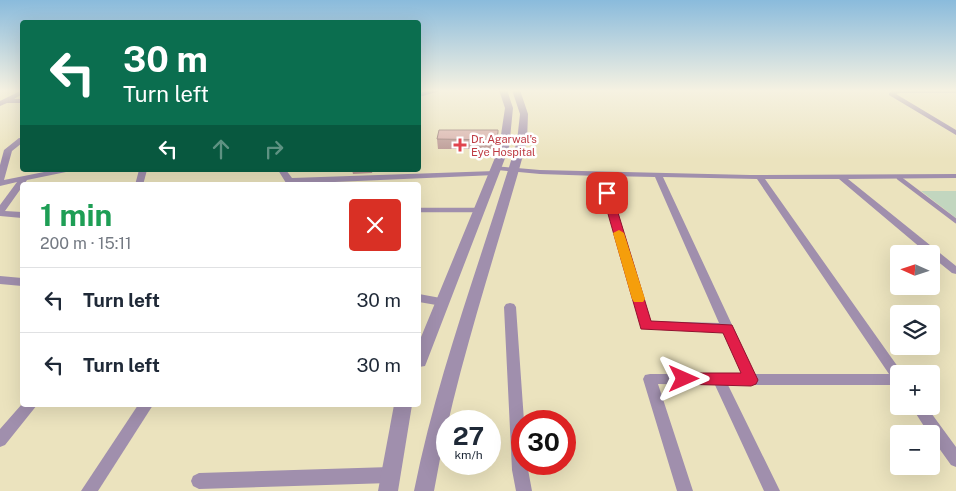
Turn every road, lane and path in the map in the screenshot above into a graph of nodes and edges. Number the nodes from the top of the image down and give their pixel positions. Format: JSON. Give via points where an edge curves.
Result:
{"nodes":[{"id":1,"x":509,"y":113,"type":"edge"},
{"id":2,"x":524,"y":113,"type":"edge"},
{"id":3,"x":923,"y":113,"type":"edge"},
{"id":4,"x":956,"y":133,"type":"edge"},
{"id":5,"x":20,"y":141,"type":"edge"},
{"id":6,"x":514,"y":170,"type":"junction"},
{"id":7,"x":496,"y":171,"type":"junction"},
{"id":8,"x":56,"y":172,"type":"edge"},
{"id":9,"x":602,"y":174,"type":"junction"},
{"id":10,"x":658,"y":175,"type":"junction"},
{"id":11,"x":956,"y":176,"type":"edge"},
{"id":12,"x":759,"y":177,"type":"junction"},
{"id":13,"x":0,"y":178,"type":"edge"},
{"id":14,"x":24,"y":178,"type":"junction"},
{"id":15,"x":843,"y":178,"type":"junction"},
{"id":16,"x":899,"y":178,"type":"junction"},
{"id":17,"x":21,"y":182,"type":"edge"},
{"id":18,"x":305,"y":182,"type":"edge"},
{"id":19,"x":0,"y":183,"type":"edge"},
{"id":20,"x":20,"y":184,"type":"edge"},
{"id":21,"x":421,"y":210,"type":"edge"},
{"id":22,"x":480,"y":210,"type":"junction"},
{"id":23,"x":0,"y":212,"type":"edge"},
{"id":24,"x":20,"y":216,"type":"edge"},
{"id":25,"x":956,"y":220,"type":"edge"},
{"id":26,"x":956,"y":271,"type":"edge"},
{"id":27,"x":0,"y":280,"type":"edge"},
{"id":28,"x":20,"y":282,"type":"edge"},
{"id":29,"x":421,"y":298,"type":"edge"},
{"id":30,"x":442,"y":302,"type":"junction"},
{"id":31,"x":510,"y":307,"type":"dead end"},
{"id":32,"x":728,"y":328,"type":"junction"},
{"id":33,"x":421,"y":356,"type":"edge"},
{"id":34,"x":890,"y":366,"type":"edge"},
{"id":35,"x":719,"y":379,"type":"junction"},
{"id":36,"x":890,"y":379,"type":"edge"},
{"id":37,"x":751,"y":380,"type":"junction"},
{"id":38,"x":28,"y":407,"type":"edge"},
{"id":39,"x":145,"y":407,"type":"edge"},
{"id":40,"x":403,"y":407,"type":"edge"},
{"id":41,"x":924,"y":415,"type":"edge"},
{"id":42,"x":0,"y":440,"type":"edge"},
{"id":43,"x":956,"y":460,"type":"edge"},
{"id":44,"x":198,"y":480,"type":"dead end"},
{"id":45,"x":389,"y":483,"type":"edge"},
{"id":46,"x":89,"y":491,"type":"edge"},
{"id":47,"x":424,"y":491,"type":"edge"},
{"id":48,"x":524,"y":491,"type":"edge"},
{"id":49,"x":685,"y":491,"type":"edge"},
{"id":50,"x":772,"y":491,"type":"edge"}],
"edges":[{"from":1,"to":7,"type":"street","via":[[508,133]]},
{"from":2,"to":6,"type":"street","via":[[525,127]]},
{"from":3,"to":4,"type":"street"},
{"from":5,"to":13,"type":"street","via":[[8,150]]},
{"from":6,"to":7,"type":"street"},
{"from":6,"to":9,"type":"street"},
{"from":6,"to":47,"type":"street","via":[[460,344]]},
{"from":7,"to":18,"type":"street"},
{"from":7,"to":22,"type":"street"},
{"from":8,"to":14,"type":"street"},
{"from":9,"to":10,"type":"street"},
{"from":9,"to":32,"type":"street","via":[[646,326]]},
{"from":10,"to":12,"type":"street"},
{"from":10,"to":32,"type":"street"},
{"from":11,"to":16,"type":"street"},
{"from":12,"to":15,"type":"street"},
{"from":12,"to":34,"type":"street"},
{"from":14,"to":17,"type":"street"},
{"from":14,"to":19,"type":"street"},
{"from":15,"to":16,"type":"street"},
{"from":15,"to":26,"type":"street"},
{"from":16,"to":25,"type":"lane"},
{"from":20,"to":23,"type":"street"},
{"from":21,"to":22,"type":"lane"},
{"from":22,"to":30,"type":"street"},
{"from":23,"to":24,"type":"street"},
{"from":27,"to":28,"type":"street"},
{"from":29,"to":30,"type":"street"},
{"from":30,"to":33,"type":"street"},
{"from":31,"to":48,"type":"street"},
{"from":32,"to":37,"type":"street"},
{"from":35,"to":37,"type":"street"},
{"from":35,"to":49,"type":"street","via":[[650,379]]},
{"from":35,"to":50,"type":"street"},
{"from":36,"to":37,"type":"street"},
{"from":38,"to":42,"type":"street"},
{"from":39,"to":46,"type":"street"},
{"from":40,"to":45,"type":"street"},
{"from":41,"to":43,"type":"street"},
{"from":44,"to":45,"type":"street"}]}
